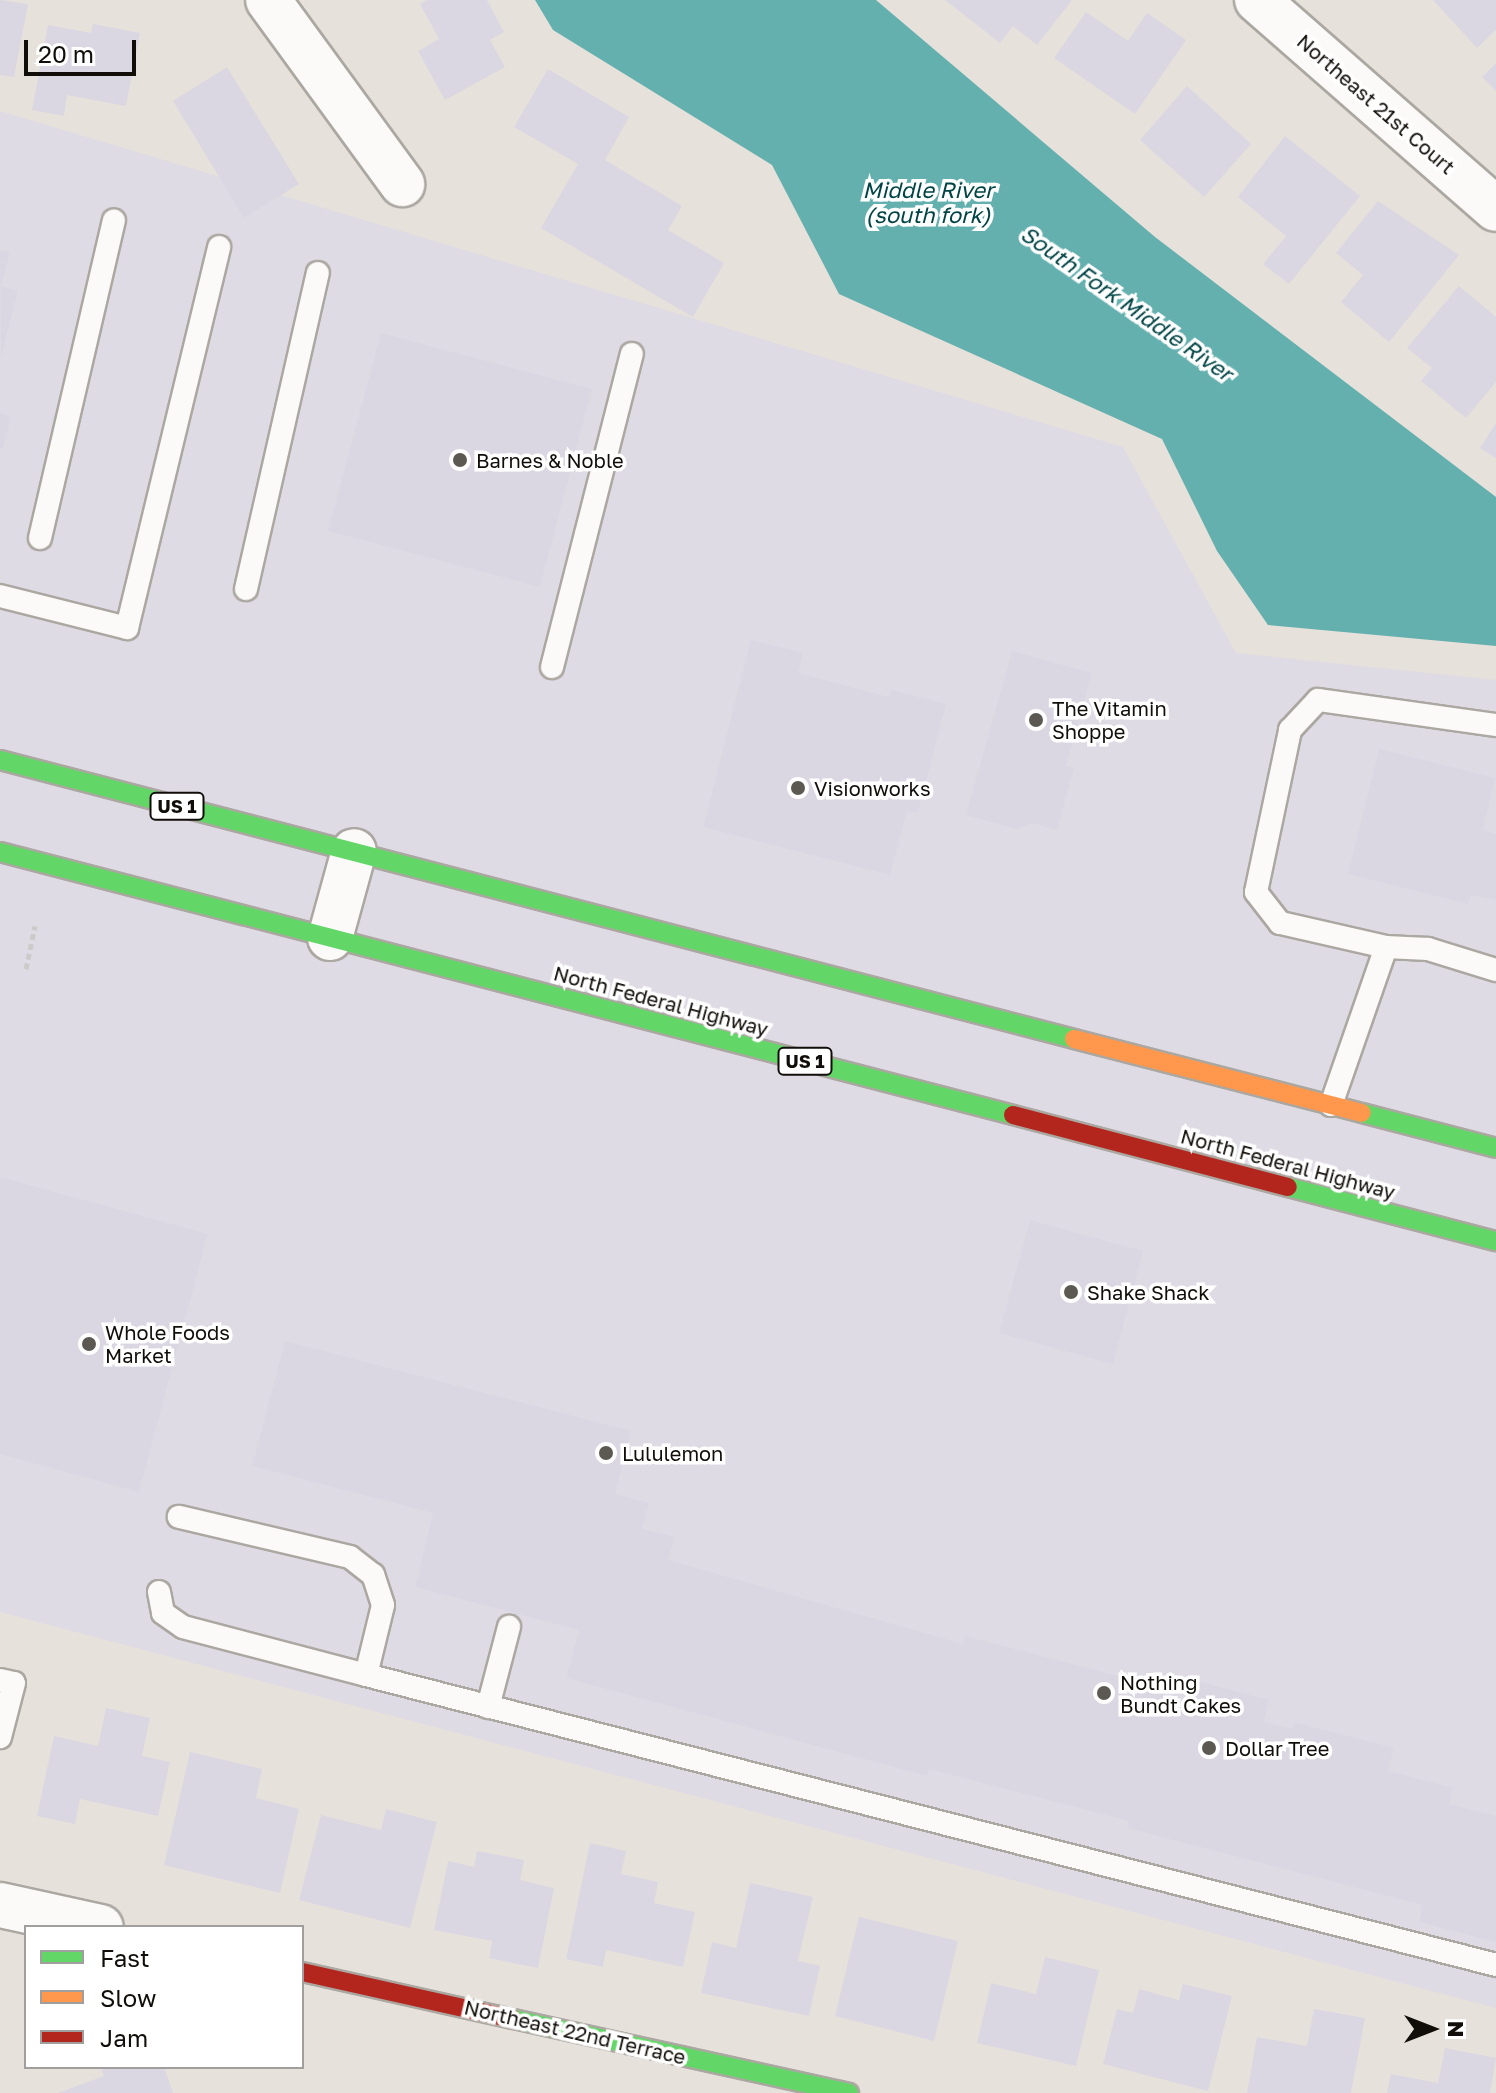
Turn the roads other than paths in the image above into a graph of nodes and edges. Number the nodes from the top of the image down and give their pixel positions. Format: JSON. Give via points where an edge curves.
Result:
{"nodes":[{"id":1,"x":268,"y":0,"type":"edge"},
{"id":2,"x":1257,"y":0,"type":"edge"},
{"id":3,"x":402,"y":184,"type":"dead end"},
{"id":4,"x":1496,"y":209,"type":"edge"},
{"id":5,"x":114,"y":220,"type":"dead end"},
{"id":6,"x":219,"y":247,"type":"dead end"},
{"id":7,"x":318,"y":273,"type":"dead end"},
{"id":8,"x":632,"y":354,"type":"dead end"},
{"id":9,"x":40,"y":538,"type":"dead end"},
{"id":10,"x":246,"y":589,"type":"dead end"},
{"id":11,"x":0,"y":596,"type":"edge"},
{"id":12,"x":552,"y":667,"type":"dead end"},
{"id":13,"x":1496,"y":725,"type":"edge"},
{"id":14,"x":0,"y":760,"type":"edge"},
{"id":15,"x":354,"y":851,"type":"junction"},
{"id":16,"x":0,"y":852,"type":"edge"},
{"id":17,"x":330,"y":938,"type":"junction"},
{"id":18,"x":1386,"y":947,"type":"junction"},
{"id":19,"x":1496,"y":970,"type":"edge"},
{"id":20,"x":1331,"y":1105,"type":"junction"},
{"id":21,"x":1496,"y":1148,"type":"edge"},
{"id":22,"x":1496,"y":1241,"type":"edge"},
{"id":23,"x":179,"y":1517,"type":"dead end"},
{"id":24,"x":159,"y":1592,"type":"dead end"},
{"id":25,"x":509,"y":1627,"type":"dead end"},
{"id":26,"x":366,"y":1675,"type":"junction"},
{"id":27,"x":0,"y":1680,"type":"edge"},
{"id":28,"x":488,"y":1707,"type":"junction"},
{"id":29,"x":0,"y":1737,"type":"edge"},
{"id":30,"x":0,"y":1905,"type":"edge"},
{"id":31,"x":92,"y":1925,"type":"edge"},
{"id":32,"x":1496,"y":1965,"type":"edge"},
{"id":33,"x":304,"y":1972,"type":"edge"},
{"id":34,"x":849,"y":2093,"type":"edge"}],
"edges":[{"from":1,"to":3,"type":"street"},
{"from":2,"to":4,"type":"street","name":"Northeast 21st Court"},
{"from":5,"to":9,"type":"lane"},
{"from":6,"to":11,"type":"lane","via":[[127,628]]},
{"from":7,"to":10,"type":"lane"},
{"from":8,"to":12,"type":"lane"},
{"from":13,"to":18,"type":"lane","via":[[1318,700],[1290,730],[1256,892],[1280,923]]},
{"from":14,"to":15,"type":"main road","number":"US 1"},
{"from":15,"to":17,"type":"street"},
{"from":15,"to":20,"type":"main road","number":"US 1"},
{"from":16,"to":17,"type":"main road","name":"North Federal Highway","number":"US 1"},
{"from":17,"to":22,"type":"main road","name":"North Federal Highway","number":"US 1"},
{"from":18,"to":19,"type":"lane","via":[[1428,949]]},
{"from":18,"to":20,"type":"lane"},
{"from":20,"to":21,"type":"main road","number":"US 1"},
{"from":23,"to":26,"type":"lane","via":[[350,1557],[373,1575],[383,1605]]},
{"from":24,"to":26,"type":"lane","via":[[163,1613],[183,1627]]},
{"from":25,"to":28,"type":"lane"},
{"from":26,"to":28,"type":"lane"},
{"from":27,"to":29,"type":"lane","via":[[14,1683]]},
{"from":28,"to":32,"type":"lane"},
{"from":30,"to":31,"type":"street"},
{"from":33,"to":34,"type":"main road","name":"Northeast 22nd Terrace"}]}
